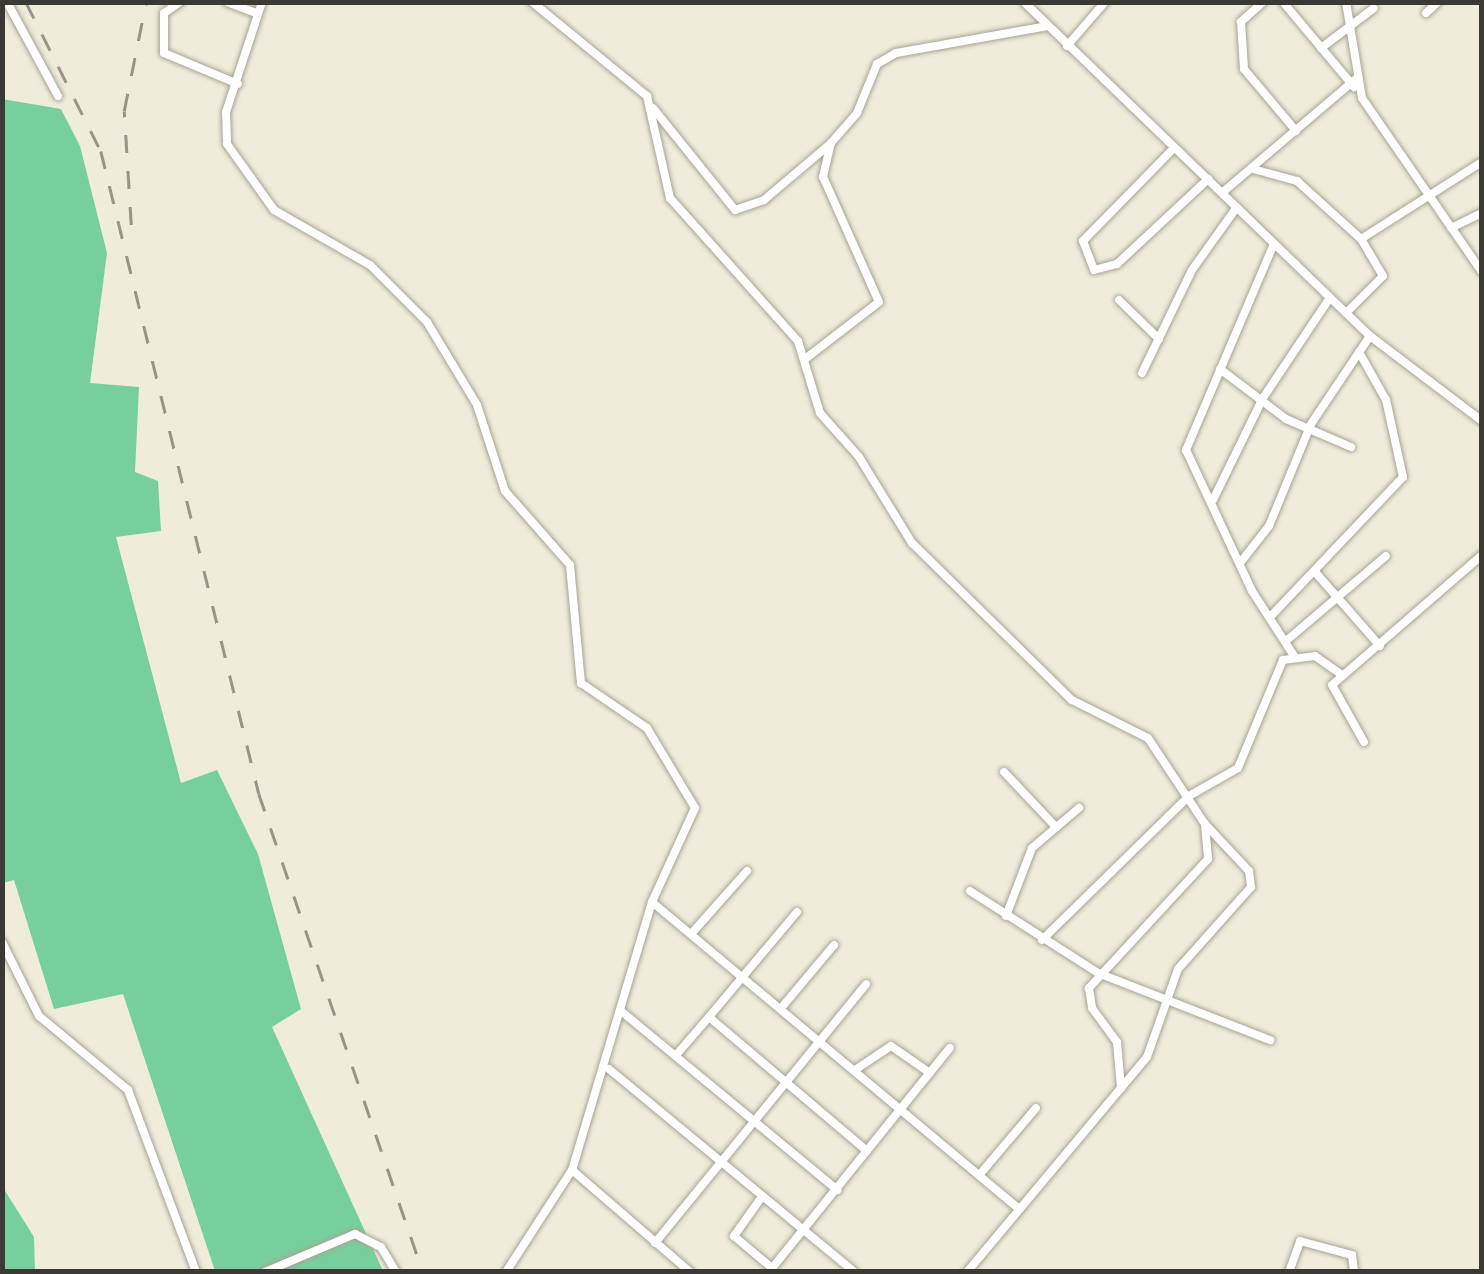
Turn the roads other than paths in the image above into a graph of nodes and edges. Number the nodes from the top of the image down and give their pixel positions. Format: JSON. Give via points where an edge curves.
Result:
{"nodes":[{"id":1,"x":7,"y":2,"type":"edge"},
{"id":2,"x":180,"y":2,"type":"edge"},
{"id":3,"x":227,"y":2,"type":"edge"},
{"id":4,"x":262,"y":2,"type":"edge"},
{"id":5,"x":532,"y":2,"type":"edge"},
{"id":6,"x":1024,"y":2,"type":"edge"},
{"id":7,"x":1105,"y":2,"type":"edge"},
{"id":8,"x":1263,"y":2,"type":"edge"},
{"id":9,"x":1282,"y":2,"type":"edge"},
{"id":10,"x":1346,"y":2,"type":"edge"},
{"id":11,"x":1438,"y":2,"type":"edge"},
{"id":12,"x":1374,"y":8,"type":"dead end"},
{"id":13,"x":1426,"y":13,"type":"dead end"},
{"id":14,"x":258,"y":14,"type":"junction"},
{"id":15,"x":1352,"y":25,"type":"junction"},
{"id":16,"x":1047,"y":26,"type":"junction"},
{"id":17,"x":1067,"y":46,"type":"junction"},
{"id":18,"x":1321,"y":48,"type":"junction"},
{"id":19,"x":1354,"y":81,"type":"junction"},
{"id":20,"x":238,"y":84,"type":"junction"},
{"id":21,"x":58,"y":96,"type":"dead end"},
{"id":22,"x":653,"y":108,"type":"junction"},
{"id":23,"x":1296,"y":131,"type":"junction"},
{"id":24,"x":831,"y":142,"type":"junction"},
{"id":25,"x":1174,"y":148,"type":"junction"},
{"id":26,"x":1482,"y":162,"type":"edge"},
{"id":27,"x":1253,"y":169,"type":"junction"},
{"id":28,"x":1208,"y":179,"type":"junction"},
{"id":29,"x":1222,"y":192,"type":"junction"},
{"id":30,"x":1429,"y":194,"type":"junction"},
{"id":31,"x":1237,"y":207,"type":"junction"},
{"id":32,"x":1482,"y":212,"type":"edge"},
{"id":33,"x":1451,"y":228,"type":"junction"},
{"id":34,"x":1361,"y":239,"type":"junction"},
{"id":35,"x":1274,"y":246,"type":"junction"},
{"id":36,"x":1482,"y":272,"type":"edge"},
{"id":37,"x":1329,"y":298,"type":"junction"},
{"id":38,"x":1118,"y":300,"type":"dead end"},
{"id":39,"x":1346,"y":313,"type":"junction"},
{"id":40,"x":1370,"y":336,"type":"junction"},
{"id":41,"x":1159,"y":339,"type":"junction"},
{"id":42,"x":1359,"y":352,"type":"junction"},
{"id":43,"x":805,"y":358,"type":"junction"},
{"id":44,"x":1220,"y":369,"type":"junction"},
{"id":45,"x":1142,"y":373,"type":"dead end"},
{"id":46,"x":1263,"y":398,"type":"junction"},
{"id":47,"x":1482,"y":421,"type":"edge"},
{"id":48,"x":1311,"y":424,"type":"junction"},
{"id":49,"x":1351,"y":447,"type":"dead end"},
{"id":50,"x":1214,"y":500,"type":"junction"},
{"id":51,"x":1482,"y":555,"type":"edge"},
{"id":52,"x":1386,"y":556,"type":"dead end"},
{"id":53,"x":1240,"y":563,"type":"junction"},
{"id":54,"x":1316,"y":573,"type":"junction"},
{"id":55,"x":1336,"y":594,"type":"junction"},
{"id":56,"x":1272,"y":615,"type":"junction"},
{"id":57,"x":1286,"y":642,"type":"junction"},
{"id":58,"x":1380,"y":646,"type":"junction"},
{"id":59,"x":1294,"y":656,"type":"junction"},
{"id":60,"x":1342,"y":675,"type":"junction"},
{"id":61,"x":1364,"y":742,"type":"dead end"},
{"id":62,"x":1004,"y":772,"type":"dead end"},
{"id":63,"x":1189,"y":796,"type":"junction"},
{"id":64,"x":1079,"y":808,"type":"dead end"},
{"id":65,"x":1206,"y":824,"type":"junction"},
{"id":66,"x":1056,"y":826,"type":"junction"},
{"id":67,"x":747,"y":872,"type":"dead end"},
{"id":68,"x":970,"y":891,"type":"dead end"},
{"id":69,"x":652,"y":902,"type":"junction"},
{"id":70,"x":798,"y":912,"type":"dead end"},
{"id":71,"x":1006,"y":916,"type":"junction"},
{"id":72,"x":692,"y":933,"type":"junction"},
{"id":73,"x":1042,"y":940,"type":"junction"},
{"id":74,"x":2,"y":942,"type":"edge"},
{"id":75,"x":834,"y":945,"type":"dead end"},
{"id":76,"x":743,"y":973,"type":"junction"},
{"id":77,"x":1098,"y":973,"type":"junction"},
{"id":78,"x":866,"y":984,"type":"dead end"},
{"id":79,"x":1164,"y":998,"type":"junction"},
{"id":80,"x":782,"y":1007,"type":"junction"},
{"id":81,"x":621,"y":1010,"type":"junction"},
{"id":82,"x":709,"y":1017,"type":"junction"},
{"id":83,"x":817,"y":1040,"type":"junction"},
{"id":84,"x":1270,"y":1040,"type":"dead end"},
{"id":85,"x":950,"y":1048,"type":"dead end"},
{"id":86,"x":677,"y":1054,"type":"junction"},
{"id":87,"x":610,"y":1069,"type":"junction"},
{"id":88,"x":855,"y":1070,"type":"junction"},
{"id":89,"x":930,"y":1073,"type":"junction"},
{"id":90,"x":786,"y":1084,"type":"junction"},
{"id":91,"x":1121,"y":1088,"type":"junction"},
{"id":92,"x":1036,"y":1108,"type":"dead end"},
{"id":93,"x":901,"y":1109,"type":"junction"},
{"id":94,"x":755,"y":1122,"type":"junction"},
{"id":95,"x":866,"y":1151,"type":"junction"},
{"id":96,"x":722,"y":1160,"type":"junction"},
{"id":97,"x":572,"y":1170,"type":"junction"},
{"id":98,"x":981,"y":1173,"type":"junction"},
{"id":99,"x":837,"y":1190,"type":"junction"},
{"id":100,"x":761,"y":1198,"type":"junction"},
{"id":101,"x":1019,"y":1208,"type":"junction"},
{"id":102,"x":808,"y":1230,"type":"junction"},
{"id":103,"x":655,"y":1243,"type":"junction"},
{"id":104,"x":844,"y":1263,"type":"junction"},
{"id":105,"x":771,"y":1270,"type":"edge"},
{"id":106,"x":196,"y":1272,"type":"edge"},
{"id":107,"x":265,"y":1272,"type":"edge"},
{"id":108,"x":396,"y":1272,"type":"edge"},
{"id":109,"x":506,"y":1272,"type":"edge"},
{"id":110,"x":690,"y":1272,"type":"edge"},
{"id":111,"x":836,"y":1272,"type":"edge"},
{"id":112,"x":854,"y":1272,"type":"edge"},
{"id":113,"x":967,"y":1272,"type":"edge"},
{"id":114,"x":1289,"y":1272,"type":"edge"},
{"id":115,"x":1354,"y":1272,"type":"edge"}],
"edges":[{"from":1,"to":21,"type":"street"},
{"from":2,"to":20,"type":"street","via":[[164,13],[168,58]]},
{"from":3,"to":14,"type":"street"},
{"from":4,"to":14,"type":"street"},
{"from":5,"to":22,"type":"street"},
{"from":6,"to":16,"type":"street"},
{"from":7,"to":17,"type":"street"},
{"from":8,"to":23,"type":"street","via":[[1241,22],[1244,69]]},
{"from":9,"to":18,"type":"street"},
{"from":10,"to":15,"type":"street"},
{"from":11,"to":13,"type":"street"},
{"from":12,"to":15,"type":"street"},
{"from":14,"to":20,"type":"street"},
{"from":15,"to":18,"type":"street"},
{"from":15,"to":19,"type":"street"},
{"from":16,"to":17,"type":"street"},
{"from":16,"to":24,"type":"street","via":[[886,55]]},
{"from":17,"to":25,"type":"street"},
{"from":18,"to":19,"type":"street"},
{"from":19,"to":23,"type":"street"},
{"from":19,"to":30,"type":"street"},
{"from":20,"to":69,"type":"street","via":[[223,128],[251,184],[283,218],[370,264],[426,322],[477,405],[504,491],[570,565],[586,693],[647,728],[682,775],[695,808],[690,830]]},
{"from":22,"to":24,"type":"street","via":[[734,210],[764,200]]},
{"from":22,"to":43,"type":"street","via":[[670,198],[777,311]]},
{"from":23,"to":27,"type":"street"},
{"from":24,"to":43,"type":"street","via":[[826,192],[870,265],[879,302]]},
{"from":25,"to":28,"type":"street"},
{"from":25,"to":28,"type":"street","via":[[1083,240],[1094,270],[1118,264]]},
{"from":26,"to":30,"type":"street"},
{"from":27,"to":29,"type":"street"},
{"from":27,"to":34,"type":"street","via":[[1297,182]]},
{"from":28,"to":29,"type":"street"},
{"from":29,"to":31,"type":"street"},
{"from":30,"to":33,"type":"street"},
{"from":30,"to":34,"type":"street"},
{"from":31,"to":35,"type":"street"},
{"from":31,"to":41,"type":"street"},
{"from":32,"to":33,"type":"street"},
{"from":33,"to":36,"type":"street"},
{"from":34,"to":39,"type":"street","via":[[1383,276]]},
{"from":35,"to":37,"type":"street"},
{"from":35,"to":44,"type":"street"},
{"from":37,"to":39,"type":"street"},
{"from":37,"to":46,"type":"street"},
{"from":38,"to":41,"type":"street"},
{"from":39,"to":40,"type":"street"},
{"from":40,"to":42,"type":"street"},
{"from":40,"to":47,"type":"street"},
{"from":41,"to":45,"type":"street"},
{"from":42,"to":48,"type":"street"},
{"from":42,"to":54,"type":"street","via":[[1386,400],[1404,469],[1394,493]]},
{"from":43,"to":63,"type":"street","via":[[820,413],[922,555],[1072,700],[1148,738]]},
{"from":44,"to":46,"type":"street"},
{"from":44,"to":50,"type":"street","via":[[1186,450]]},
{"from":46,"to":48,"type":"street","via":[[1286,419]]},
{"from":46,"to":50,"type":"street"},
{"from":48,"to":49,"type":"street"},
{"from":48,"to":53,"type":"street","via":[[1269,526]]},
{"from":50,"to":53,"type":"street"},
{"from":51,"to":58,"type":"street"},
{"from":52,"to":55,"type":"street"},
{"from":53,"to":56,"type":"street"},
{"from":54,"to":55,"type":"street"},
{"from":54,"to":56,"type":"street"},
{"from":55,"to":57,"type":"street"},
{"from":55,"to":58,"type":"street"},
{"from":56,"to":57,"type":"street"},
{"from":57,"to":59,"type":"street"},
{"from":58,"to":60,"type":"street"},
{"from":59,"to":60,"type":"street"},
{"from":59,"to":63,"type":"street","via":[[1272,674],[1238,768]]},
{"from":60,"to":61,"type":"street","via":[[1332,696]]},
{"from":62,"to":66,"type":"street"},
{"from":63,"to":65,"type":"street"},
{"from":63,"to":73,"type":"street"},
{"from":64,"to":66,"type":"street"},
{"from":65,"to":77,"type":"street","via":[[1208,859]]},
{"from":65,"to":79,"type":"street","via":[[1252,882]]},
{"from":66,"to":71,"type":"street","via":[[1032,848]]},
{"from":67,"to":72,"type":"street"},
{"from":68,"to":71,"type":"street"},
{"from":69,"to":72,"type":"street"},
{"from":69,"to":81,"type":"street"},
{"from":70,"to":76,"type":"street"},
{"from":71,"to":73,"type":"street"},
{"from":72,"to":76,"type":"street"},
{"from":73,"to":77,"type":"street"},
{"from":74,"to":106,"type":"street","via":[[39,1016],[128,1090]]},
{"from":75,"to":80,"type":"street"},
{"from":76,"to":80,"type":"street"},
{"from":76,"to":82,"type":"street"},
{"from":77,"to":79,"type":"street"},
{"from":77,"to":91,"type":"street","via":[[1089,998],[1117,1042]]},
{"from":78,"to":83,"type":"street"},
{"from":79,"to":84,"type":"street"},
{"from":79,"to":91,"type":"street","via":[[1147,1057]]},
{"from":80,"to":83,"type":"street"},
{"from":81,"to":86,"type":"street"},
{"from":81,"to":87,"type":"street"},
{"from":82,"to":86,"type":"street"},
{"from":82,"to":90,"type":"street"},
{"from":83,"to":88,"type":"street"},
{"from":83,"to":90,"type":"street"},
{"from":85,"to":89,"type":"street"},
{"from":86,"to":94,"type":"street"},
{"from":87,"to":96,"type":"street"},
{"from":87,"to":97,"type":"street"},
{"from":88,"to":89,"type":"street","via":[[891,1046]]},
{"from":88,"to":93,"type":"street"},
{"from":89,"to":93,"type":"street"},
{"from":90,"to":94,"type":"street"},
{"from":90,"to":95,"type":"street"},
{"from":91,"to":101,"type":"street"},
{"from":92,"to":98,"type":"street"},
{"from":93,"to":95,"type":"street"},
{"from":93,"to":98,"type":"street"},
{"from":94,"to":96,"type":"street"},
{"from":94,"to":99,"type":"street"},
{"from":95,"to":99,"type":"street"},
{"from":96,"to":100,"type":"street"},
{"from":96,"to":103,"type":"street"},
{"from":97,"to":103,"type":"street"},
{"from":97,"to":109,"type":"street"},
{"from":98,"to":101,"type":"street"},
{"from":99,"to":102,"type":"street"},
{"from":100,"to":102,"type":"street"},
{"from":100,"to":105,"type":"street","via":[[734,1236]]},
{"from":101,"to":113,"type":"street"},
{"from":102,"to":104,"type":"street"},
{"from":102,"to":105,"type":"street"},
{"from":103,"to":110,"type":"street"},
{"from":104,"to":111,"type":"street"},
{"from":104,"to":112,"type":"street"},
{"from":107,"to":108,"type":"street","via":[[355,1234],[381,1246]]},
{"from":114,"to":115,"type":"street","via":[[1300,1241],[1352,1255]]}]}
